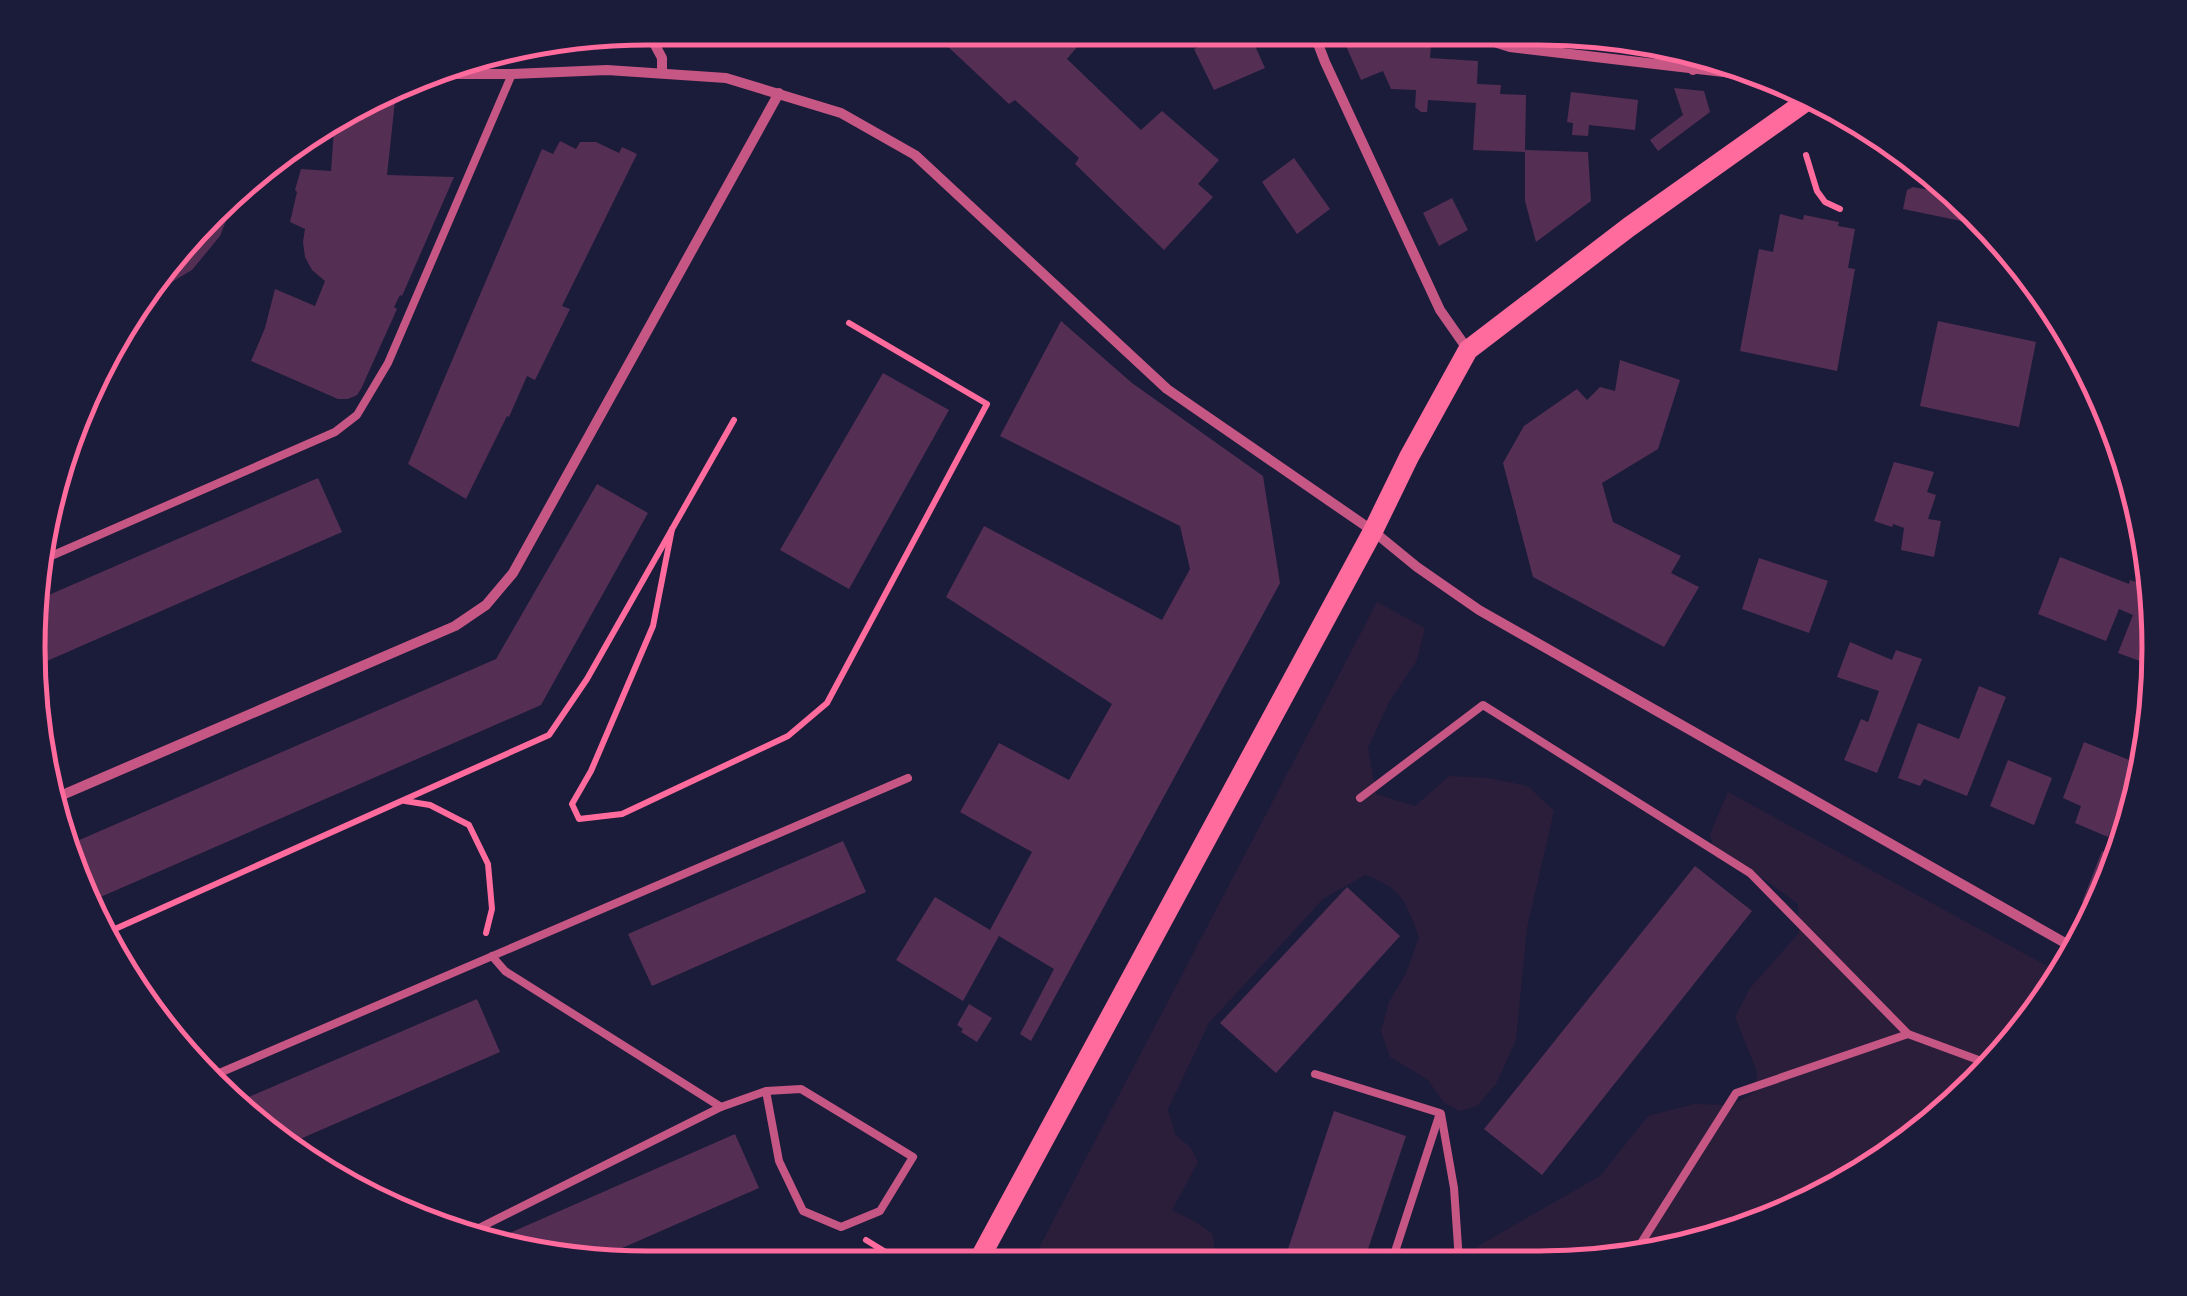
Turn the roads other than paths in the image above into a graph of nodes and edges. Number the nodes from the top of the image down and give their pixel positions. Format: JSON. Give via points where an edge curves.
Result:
{"nodes":[{"id":1,"x":655,"y":45,"type":"edge"},
{"id":2,"x":1319,"y":45,"type":"edge"},
{"id":3,"x":1507,"y":45,"type":"edge"},
{"id":4,"x":1695,"y":66,"type":"edge"},
{"id":5,"x":1694,"y":70,"type":"junction"},
{"id":6,"x":662,"y":72,"type":"junction"},
{"id":7,"x":1716,"y":72,"type":"edge"},
{"id":8,"x":464,"y":74,"type":"edge"},
{"id":9,"x":512,"y":74,"type":"junction"},
{"id":10,"x":778,"y":93,"type":"junction"},
{"id":11,"x":1801,"y":105,"type":"edge"},
{"id":12,"x":1468,"y":350,"type":"junction"},
{"id":13,"x":1373,"y":531,"type":"junction"},
{"id":14,"x":52,"y":555,"type":"edge"},
{"id":15,"x":908,"y":778,"type":"dead end"},
{"id":16,"x":64,"y":794,"type":"edge"},
{"id":17,"x":1360,"y":798,"type":"dead end"},
{"id":18,"x":2065,"y":943,"type":"edge"},
{"id":19,"x":492,"y":956,"type":"junction"},
{"id":20,"x":1908,"y":1034,"type":"junction"},
{"id":21,"x":1979,"y":1059,"type":"edge"},
{"id":22,"x":220,"y":1072,"type":"edge"},
{"id":23,"x":1315,"y":1074,"type":"dead end"},
{"id":24,"x":766,"y":1092,"type":"junction"},
{"id":25,"x":721,"y":1107,"type":"junction"},
{"id":26,"x":1440,"y":1113,"type":"junction"},
{"id":27,"x":481,"y":1227,"type":"edge"},
{"id":28,"x":1642,"y":1242,"type":"edge"},
{"id":29,"x":984,"y":1251,"type":"edge"},
{"id":30,"x":1395,"y":1251,"type":"edge"},
{"id":31,"x":1458,"y":1251,"type":"edge"}],
"edges":[{"from":1,"to":6,"type":"street"},
{"from":2,"to":12,"type":"street","via":[[1440,310]]},
{"from":3,"to":5,"type":"street"},
{"from":4,"to":5,"type":"street"},
{"from":5,"to":7,"type":"street"},
{"from":6,"to":9,"type":"street"},
{"from":6,"to":10,"type":"street","via":[[726,78]]},
{"from":8,"to":9,"type":"street"},
{"from":9,"to":14,"type":"lane","via":[[388,363],[357,415],[335,432]]},
{"from":10,"to":13,"type":"street","via":[[841,114],[914,155],[1166,390]]},
{"from":10,"to":16,"type":"street","via":[[512,572],[486,605],[456,626]]},
{"from":11,"to":12,"type":"main road"},
{"from":12,"to":13,"type":"main road"},
{"from":13,"to":18,"type":"street","via":[[1479,610]]},
{"from":13,"to":29,"type":"main road"},
{"from":15,"to":19,"type":"lane"},
{"from":17,"to":20,"type":"lane","via":[[1483,705],[1750,873]]},
{"from":19,"to":22,"type":"lane"},
{"from":19,"to":25,"type":"lane","via":[[505,971]]},
{"from":20,"to":21,"type":"lane"},
{"from":20,"to":28,"type":"lane","via":[[1736,1092]]},
{"from":23,"to":26,"type":"lane"},
{"from":24,"to":24,"type":"lane","via":[[779,1161],[803,1211],[841,1227],[880,1211],[913,1156],[801,1089]]},
{"from":24,"to":25,"type":"lane"},
{"from":25,"to":27,"type":"lane"},
{"from":26,"to":30,"type":"lane"},
{"from":26,"to":31,"type":"lane"}]}
